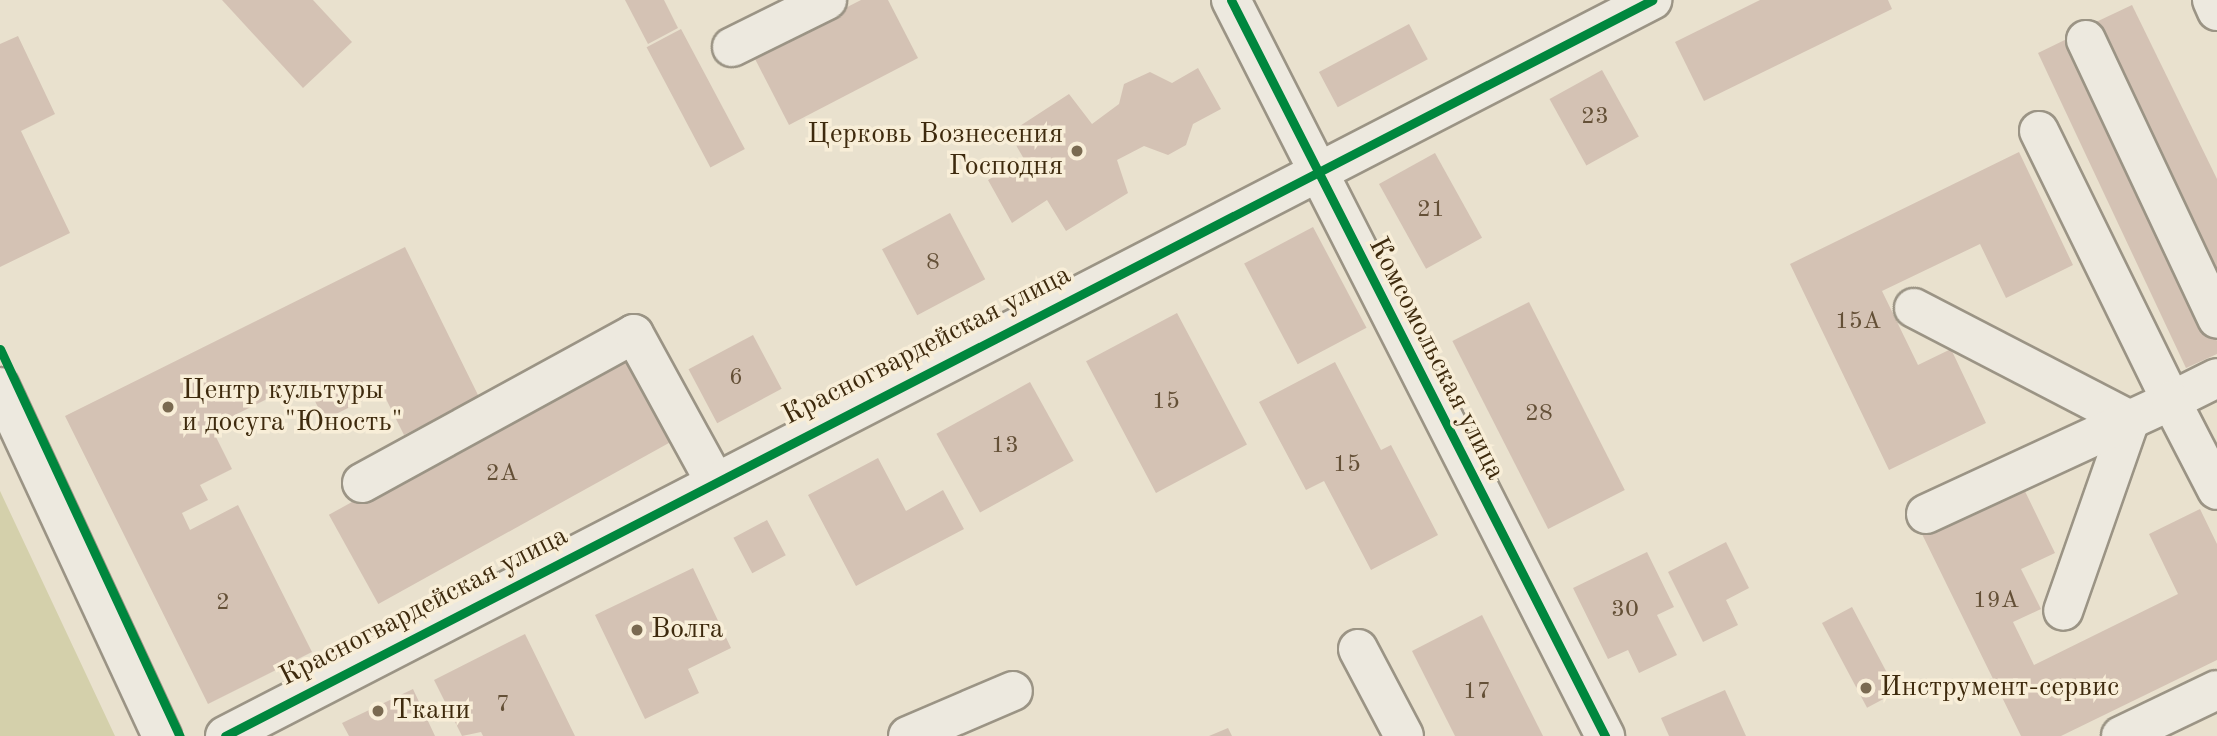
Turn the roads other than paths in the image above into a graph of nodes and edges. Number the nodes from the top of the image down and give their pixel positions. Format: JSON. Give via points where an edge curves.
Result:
{"nodes":[{"id":1,"x":827,"y":0,"type":"edge"},
{"id":2,"x":1231,"y":0,"type":"edge"},
{"id":3,"x":1652,"y":0,"type":"edge"},
{"id":4,"x":2212,"y":0,"type":"edge"},
{"id":5,"x":2217,"y":10,"type":"edge"},
{"id":6,"x":2086,"y":40,"type":"dead end"},
{"id":7,"x":732,"y":47,"type":"dead end"},
{"id":8,"x":2039,"y":131,"type":"dead end"},
{"id":9,"x":1315,"y":171,"type":"junction"},
{"id":10,"x":1914,"y":308,"type":"dead end"},
{"id":11,"x":2217,"y":319,"type":"edge"},
{"id":12,"x":2217,"y":379,"type":"edge"},
{"id":13,"x":0,"y":387,"type":"edge"},
{"id":14,"x":2171,"y":401,"type":"junction"},
{"id":15,"x":2130,"y":420,"type":"junction"},
{"id":16,"x":715,"y":482,"type":"junction"},
{"id":17,"x":362,"y":483,"type":"dead end"},
{"id":18,"x":2217,"y":490,"type":"edge"},
{"id":19,"x":1926,"y":513,"type":"dead end"},
{"id":20,"x":2063,"y":611,"type":"dead end"},
{"id":21,"x":1358,"y":649,"type":"dead end"},
{"id":22,"x":2217,"y":690,"type":"edge"},
{"id":23,"x":1013,"y":691,"type":"dead end"},
{"id":24,"x":162,"y":736,"type":"edge"},
{"id":25,"x":225,"y":736,"type":"edge"},
{"id":26,"x":908,"y":736,"type":"edge"},
{"id":27,"x":1404,"y":736,"type":"edge"},
{"id":28,"x":1605,"y":736,"type":"edge"},
{"id":29,"x":2121,"y":736,"type":"edge"}],
"edges":[{"from":1,"to":7,"type":"street"},
{"from":2,"to":9,"type":"street","name":"Комсомольская улица"},
{"from":3,"to":9,"type":"street","name":"Красногвардейская улица"},
{"from":4,"to":5,"type":"street"},
{"from":6,"to":11,"type":"street"},
{"from":8,"to":14,"type":"street"},
{"from":9,"to":16,"type":"street","name":"Красногвардейская улица"},
{"from":9,"to":28,"type":"street","name":"Комсомольская улица"},
{"from":10,"to":15,"type":"street"},
{"from":12,"to":14,"type":"street"},
{"from":13,"to":24,"type":"street"},
{"from":14,"to":15,"type":"street"},
{"from":14,"to":18,"type":"street"},
{"from":15,"to":19,"type":"street"},
{"from":15,"to":20,"type":"street"},
{"from":16,"to":17,"type":"street","via":[[634,334]]},
{"from":16,"to":25,"type":"street","name":"Красногвардейская улица"},
{"from":21,"to":27,"type":"street"},
{"from":22,"to":29,"type":"street"},
{"from":23,"to":26,"type":"street"}]}
